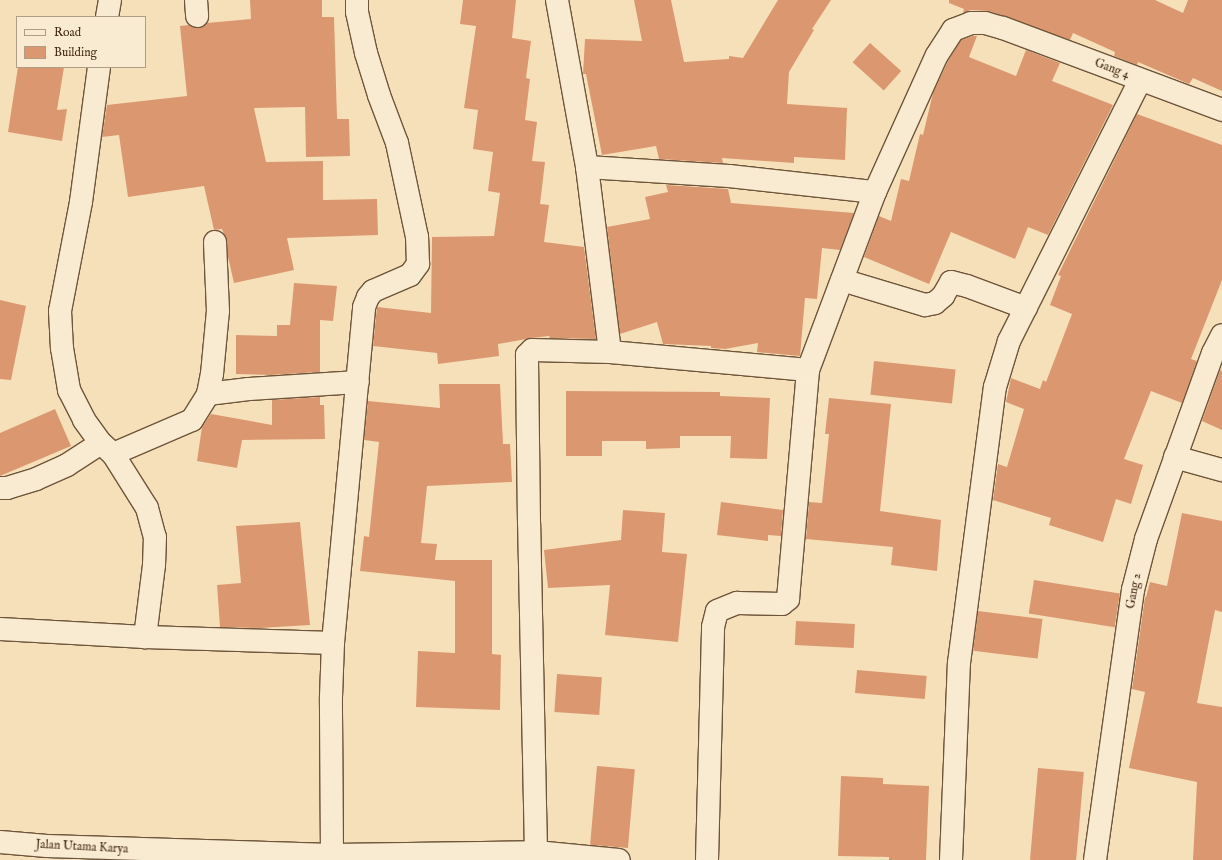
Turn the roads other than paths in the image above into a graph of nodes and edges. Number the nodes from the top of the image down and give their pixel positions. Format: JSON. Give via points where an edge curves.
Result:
{"nodes":[{"id":1,"x":110,"y":0,"type":"edge"},
{"id":2,"x":357,"y":0,"type":"edge"},
{"id":3,"x":557,"y":0,"type":"edge"},
{"id":4,"x":107,"y":16,"type":"edge"},
{"id":5,"x":100,"y":68,"type":"edge"},
{"id":6,"x":1140,"y":80,"type":"junction"},
{"id":7,"x":1222,"y":110,"type":"edge"},
{"id":8,"x":586,"y":167,"type":"junction"},
{"id":9,"x":875,"y":192,"type":"junction"},
{"id":10,"x":215,"y":242,"type":"dead end"},
{"id":11,"x":842,"y":280,"type":"junction"},
{"id":12,"x":1026,"y":308,"type":"junction"},
{"id":13,"x":1219,"y":347,"type":"edge"},
{"id":14,"x":610,"y":352,"type":"junction"},
{"id":15,"x":808,"y":370,"type":"junction"},
{"id":16,"x":358,"y":382,"type":"junction"},
{"id":17,"x":208,"y":394,"type":"junction"},
{"id":18,"x":107,"y":448,"type":"junction"},
{"id":19,"x":1175,"y":458,"type":"junction"},
{"id":20,"x":1222,"y":470,"type":"edge"},
{"id":21,"x":0,"y":488,"type":"edge"},
{"id":22,"x":0,"y":629,"type":"edge"},
{"id":23,"x":145,"y":637,"type":"junction"},
{"id":24,"x":333,"y":643,"type":"junction"},
{"id":25,"x":0,"y":842,"type":"edge"},
{"id":26,"x":536,"y":852,"type":"junction"},
{"id":27,"x":332,"y":855,"type":"junction"},
{"id":28,"x":620,"y":860,"type":"edge"},
{"id":29,"x":707,"y":860,"type":"edge"},
{"id":30,"x":951,"y":860,"type":"edge"},
{"id":31,"x":1095,"y":860,"type":"edge"}],
"edges":[{"from":1,"to":4,"type":"street"},
{"from":2,"to":16,"type":"street","via":[[357,12],[366,53],[397,143],[417,237],[418,264],[410,275],[373,291],[368,297],[364,307]]},
{"from":3,"to":8,"type":"street"},
{"from":5,"to":18,"type":"street","via":[[81,202],[60,311],[62,348],[69,390],[84,420]]},
{"from":6,"to":7,"type":"street","name":"Gang 4"},
{"from":6,"to":9,"type":"street","name":"Gang 4","via":[[985,23],[971,23],[953,30],[937,55]]},
{"from":6,"to":12,"type":"street"},
{"from":8,"to":9,"type":"street","via":[[729,176]]},
{"from":8,"to":14,"type":"street"},
{"from":9,"to":11,"type":"street","name":"Gang 4"},
{"from":10,"to":17,"type":"street","via":[[218,311]]},
{"from":11,"to":12,"type":"street","via":[[925,305],[935,303],[943,296],[951,282]]},
{"from":11,"to":15,"type":"street","name":"Gang 4"},
{"from":12,"to":30,"type":"street","via":[[1009,342],[995,387],[959,663]]},
{"from":13,"to":19,"type":"street","name":"Gang 2"},
{"from":14,"to":15,"type":"street"},
{"from":14,"to":26,"type":"street","via":[[532,350],[527,356]]},
{"from":15,"to":29,"type":"street","name":"Gang 4","via":[[788,599],[782,604],[737,603],[717,611],[713,626]]},
{"from":16,"to":17,"type":"street"},
{"from":16,"to":24,"type":"street"},
{"from":17,"to":18,"type":"street","via":[[192,420]]},
{"from":18,"to":21,"type":"street","via":[[36,479]]},
{"from":18,"to":23,"type":"street","via":[[146,508],[155,537]]},
{"from":19,"to":20,"type":"street"},
{"from":19,"to":31,"type":"street","name":"Gang 2","via":[[1146,539],[1133,590]]},
{"from":22,"to":23,"type":"street"},
{"from":23,"to":24,"type":"street"},
{"from":24,"to":27,"type":"street"},
{"from":25,"to":27,"type":"street","name":"Jalan Utama Karya","via":[[47,846]]},
{"from":26,"to":27,"type":"street","name":"Jalan Utama Karya"},
{"from":26,"to":28,"type":"street","name":"Jalan Utama Karya"}]}
